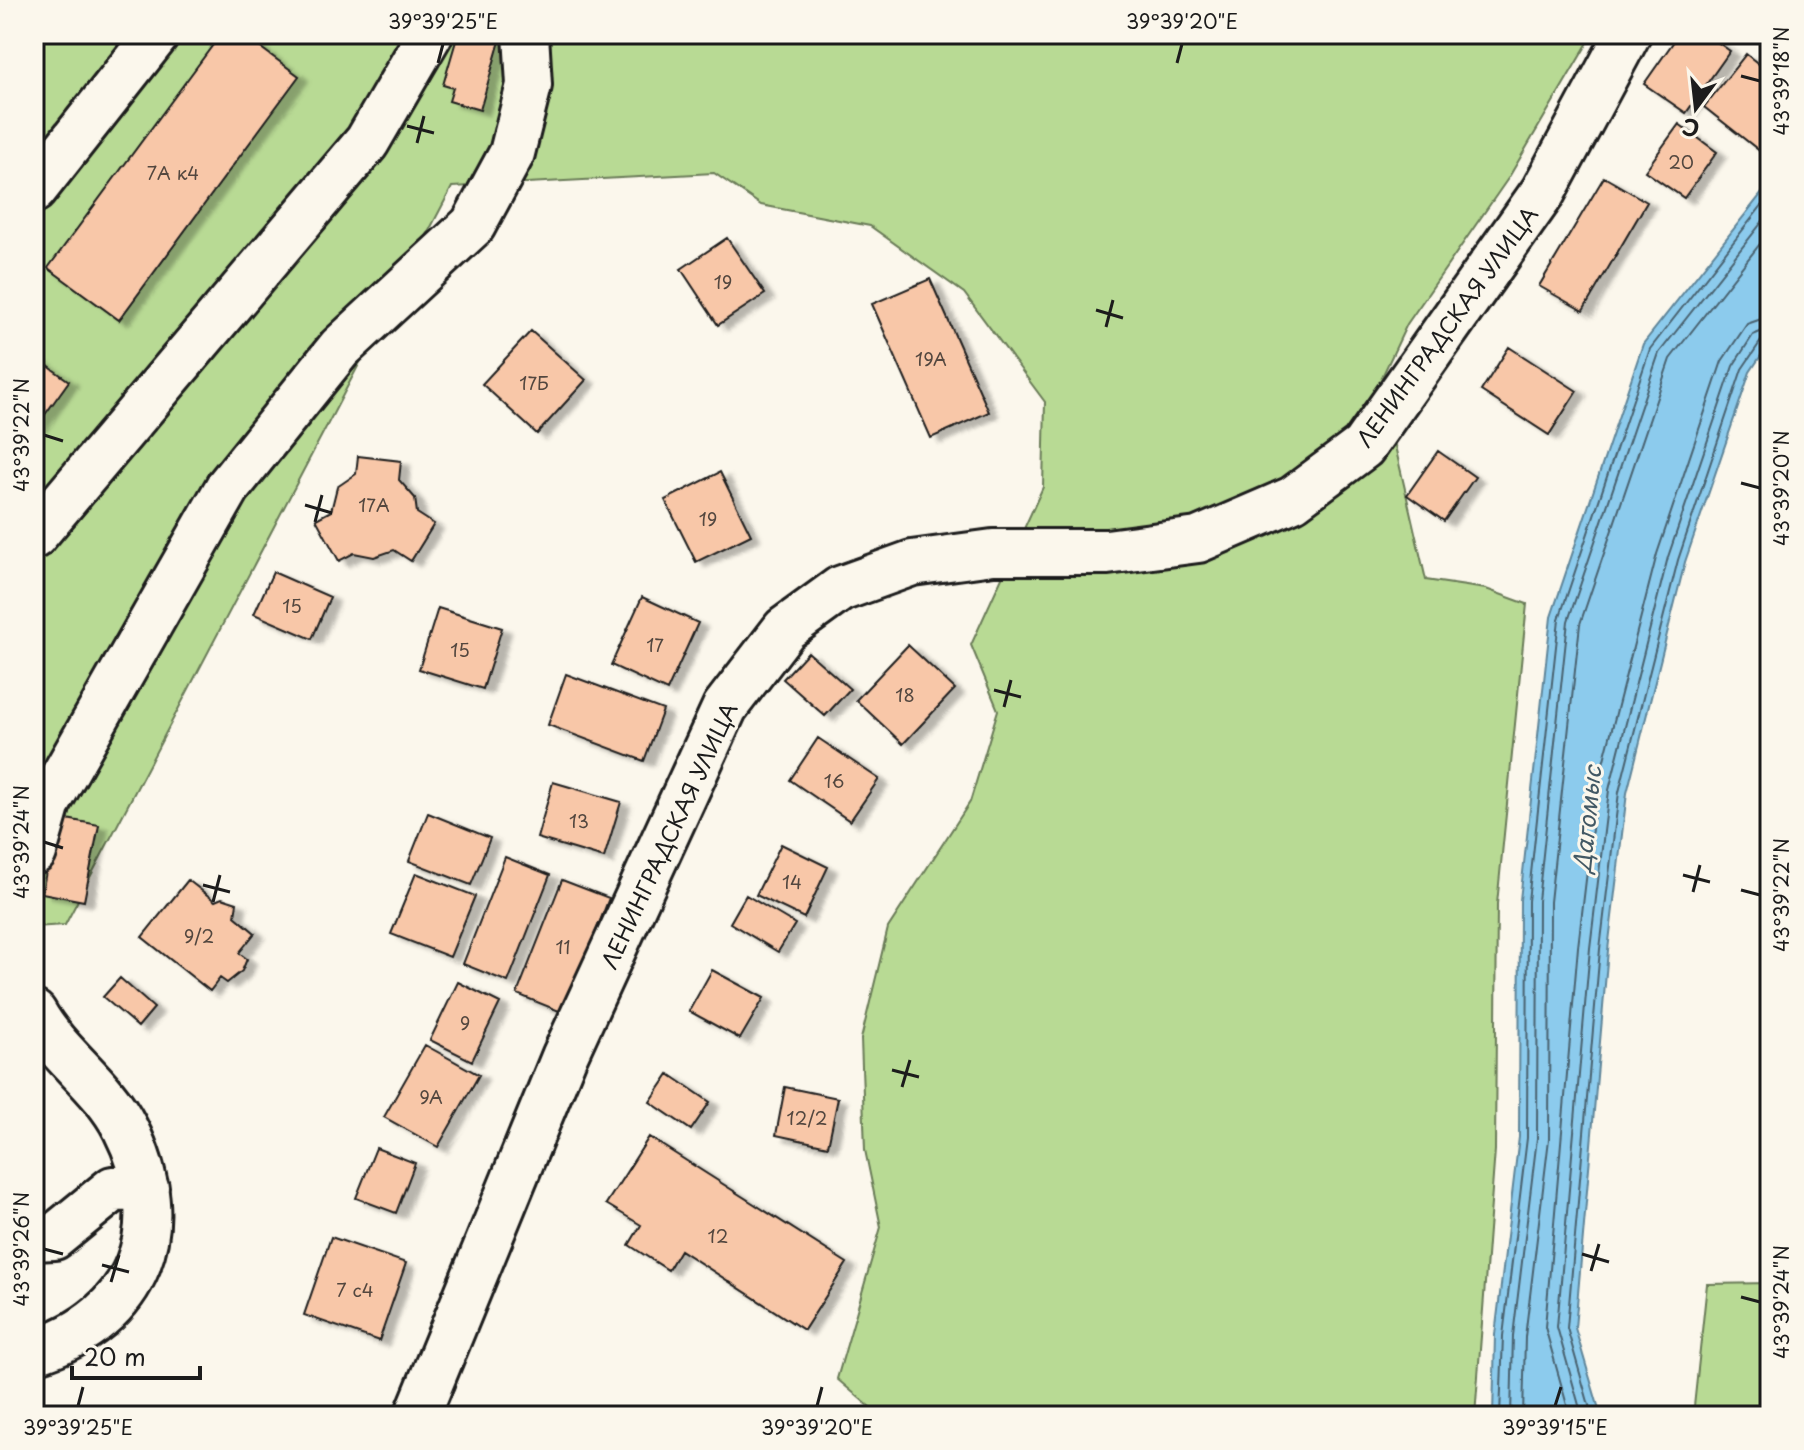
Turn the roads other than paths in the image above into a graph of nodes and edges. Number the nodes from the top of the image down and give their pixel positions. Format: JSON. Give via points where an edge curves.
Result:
{"nodes":[{"id":1,"x":157,"y":34,"type":"edge"},
{"id":2,"x":430,"y":34,"type":"edge"},
{"id":3,"x":526,"y":34,"type":"edge"},
{"id":4,"x":1628,"y":34,"type":"edge"},
{"id":5,"x":34,"y":190,"type":"edge"},
{"id":6,"x":34,"y":536,"type":"edge"},
{"id":7,"x":34,"y":852,"type":"edge"},
{"id":8,"x":34,"y":1013,"type":"edge"},
{"id":9,"x":146,"y":1188,"type":"junction"},
{"id":10,"x":34,"y":1238,"type":"edge"},
{"id":11,"x":34,"y":1351,"type":"edge"},
{"id":12,"x":417,"y":1416,"type":"edge"}],
"edges":[{"from":1,"to":5,"type":"street"},
{"from":2,"to":6,"type":"street","via":[[367,142]]},
{"from":3,"to":7,"type":"street","via":[[529,85],[512,153],[473,225],[340,348],[228,487],[48,803]]},
{"from":4,"to":12,"type":"street","name":"ЛЕНИНГРАДСКАЯ УЛИЦА","via":[[1543,192],[1363,447],[1293,499],[1198,540],[1107,552],[993,552],[912,563],[840,589],[785,629],[725,707],[564,1057]]},
{"from":8,"to":9,"type":"street","via":[[126,1129]]},
{"from":9,"to":10,"type":"street","via":[[113,1189],[54,1237]]},
{"from":9,"to":11,"type":"street","via":[[147,1245],[129,1287],[89,1326]]}]}
